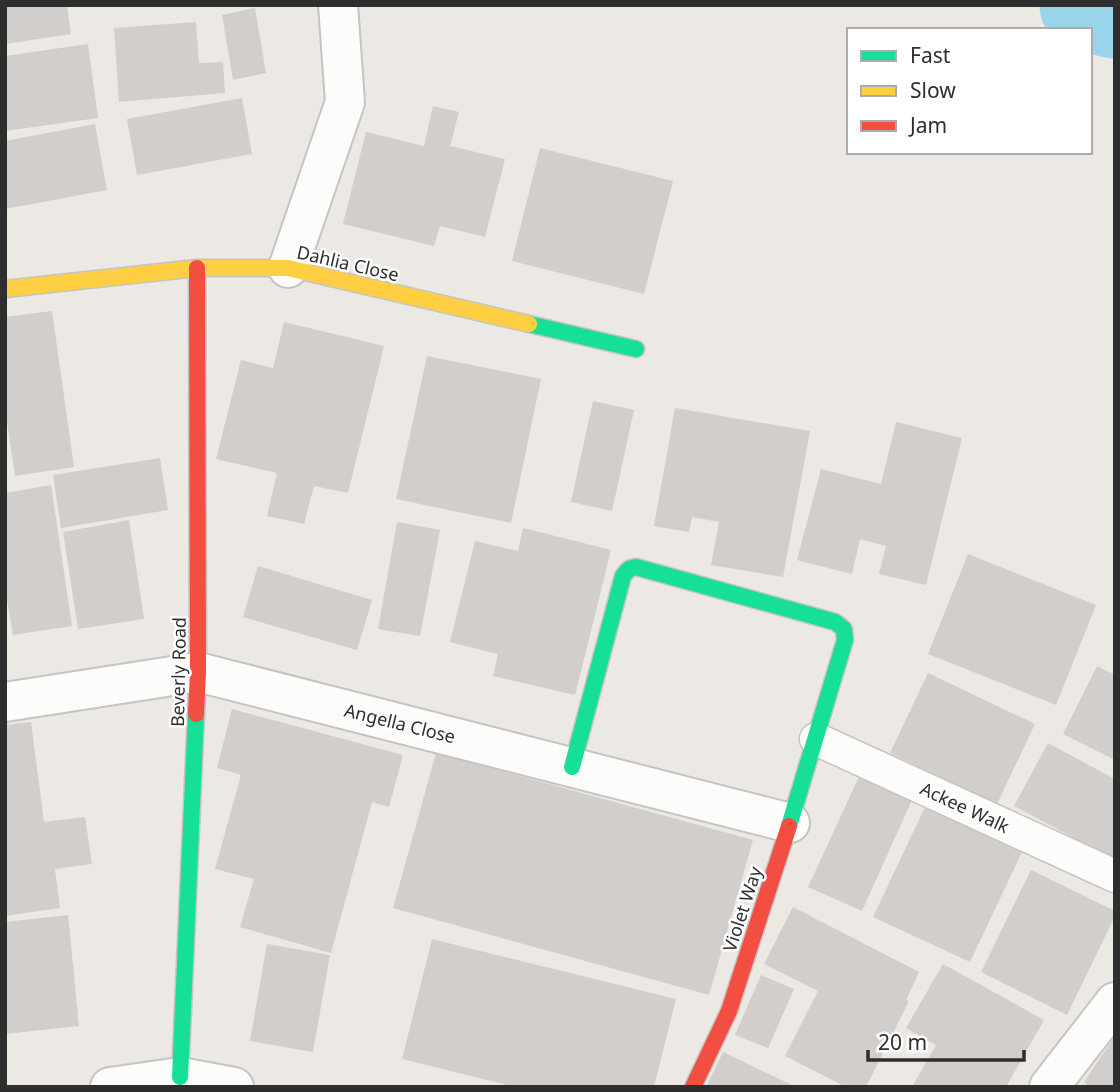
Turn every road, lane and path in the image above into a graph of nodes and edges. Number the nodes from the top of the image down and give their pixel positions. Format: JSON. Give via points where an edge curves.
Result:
{"nodes":[{"id":1,"x":338,"y":5,"type":"edge"},
{"id":2,"x":197,"y":268,"type":"junction"},
{"id":3,"x":288,"y":268,"type":"junction"},
{"id":4,"x":5,"y":289,"type":"edge"},
{"id":5,"x":636,"y":349,"type":"dead end"},
{"id":6,"x":198,"y":672,"type":"junction"},
{"id":7,"x":5,"y":702,"type":"edge"},
{"id":8,"x":816,"y":738,"type":"junction"},
{"id":9,"x":572,"y":767,"type":"junction"},
{"id":10,"x":790,"y":823,"type":"junction"},
{"id":11,"x":1115,"y":876,"type":"edge"},
{"id":12,"x":1115,"y":1002,"type":"edge"},
{"id":13,"x":180,"y":1077,"type":"junction"},
{"id":14,"x":110,"y":1087,"type":"edge"},
{"id":15,"x":234,"y":1087,"type":"edge"},
{"id":16,"x":693,"y":1087,"type":"edge"},
{"id":17,"x":1049,"y":1087,"type":"edge"}],
"edges":[{"from":1,"to":3,"type":"street","via":[[345,103]]},
{"from":2,"to":3,"type":"street","name":"Dahlia Close"},
{"from":2,"to":4,"type":"street","name":"Dahlia Close"},
{"from":2,"to":6,"type":"street","name":"Beverly Road"},
{"from":3,"to":5,"type":"street","name":"Dahlia Close"},
{"from":6,"to":7,"type":"street","name":"Angella Close"},
{"from":6,"to":9,"type":"street","name":"Angella Close"},
{"from":6,"to":13,"type":"street","name":"Beverly Road"},
{"from":8,"to":9,"type":"street","name":"Violet Way","via":[[845,640],[844,629],[835,622],[636,567],[623,576]]},
{"from":8,"to":10,"type":"street","name":"Violet Way"},
{"from":8,"to":11,"type":"lane","name":"Ackee Walk"},
{"from":9,"to":10,"type":"street","name":"Angella Close"},
{"from":10,"to":16,"type":"street","name":"Violet Way","via":[[729,1012]]},
{"from":12,"to":17,"type":"street"},
{"from":13,"to":14,"type":"street"},
{"from":13,"to":15,"type":"street"}]}
